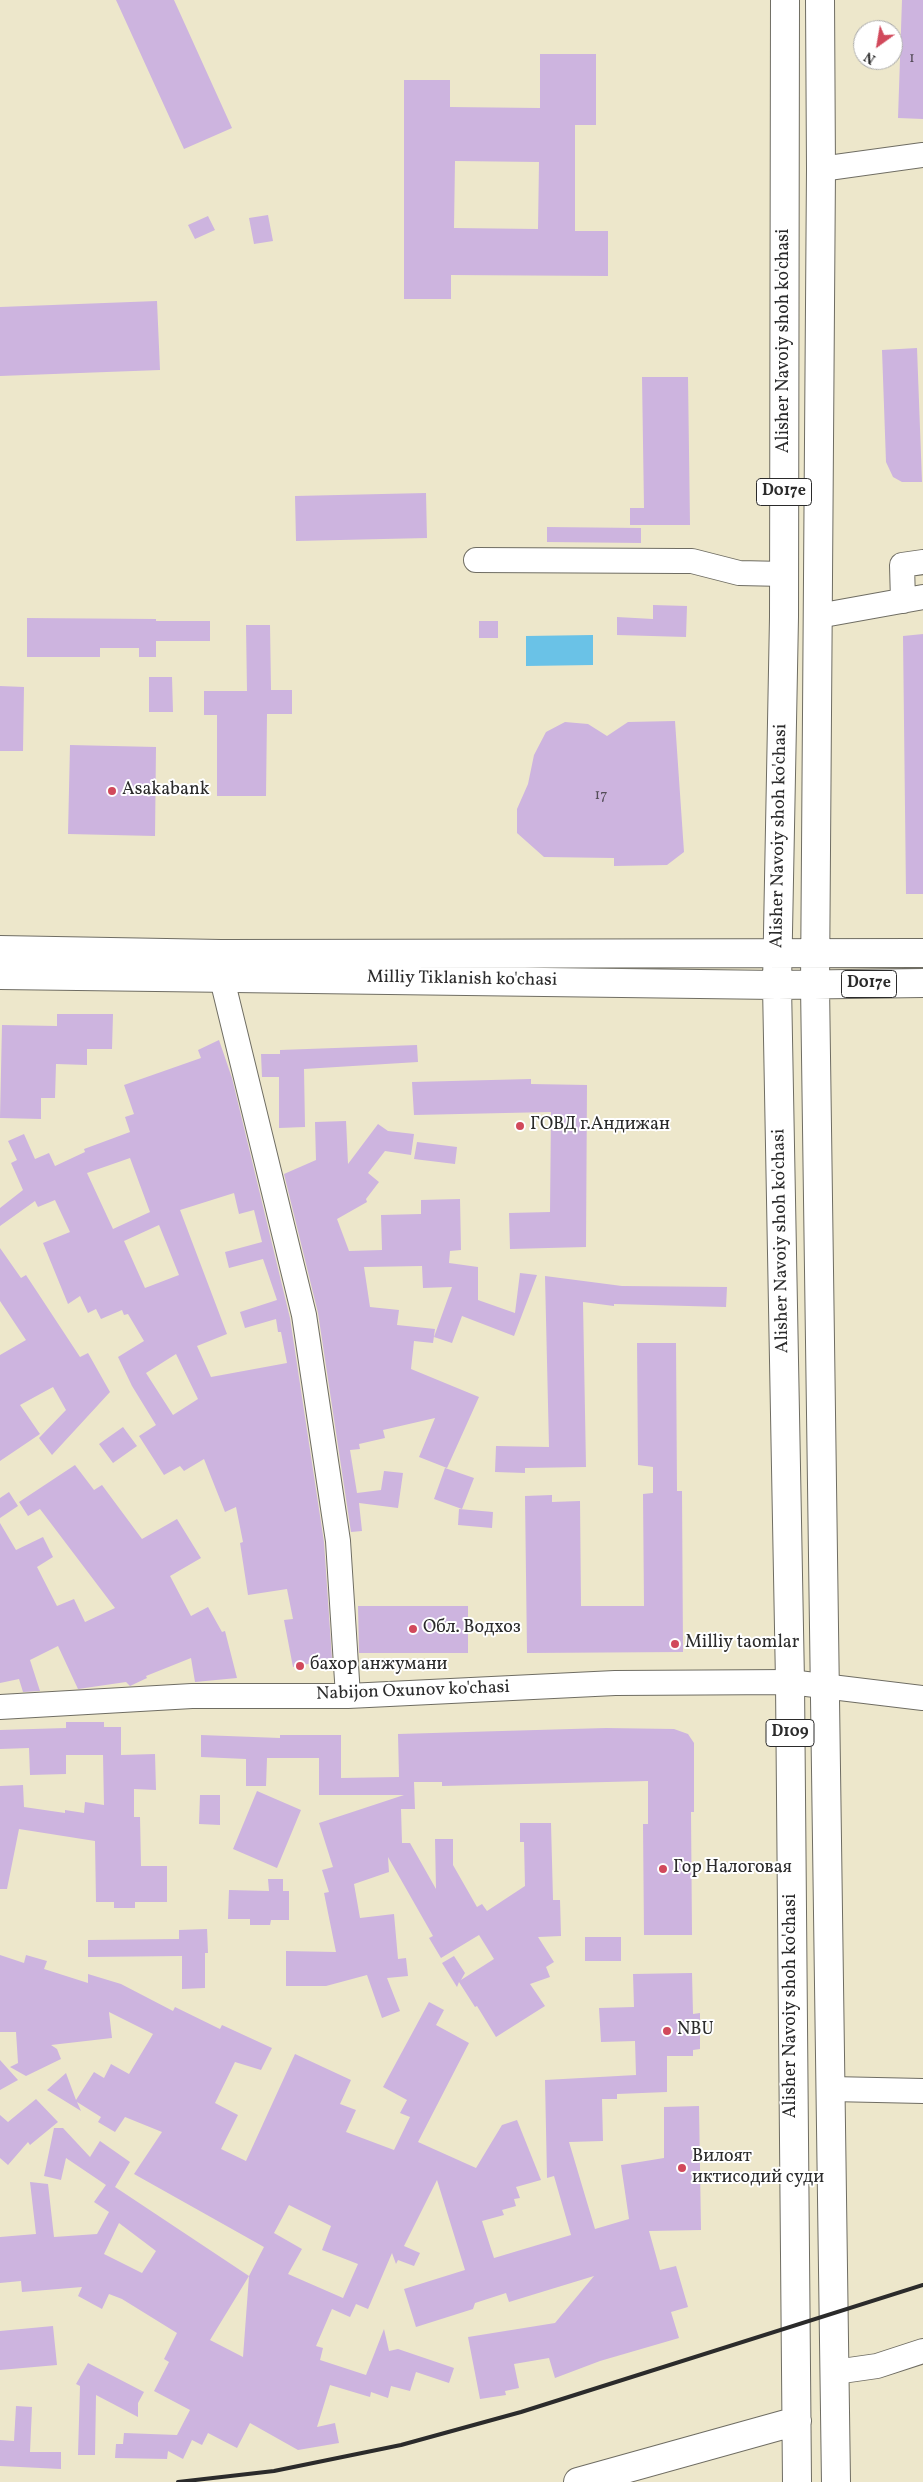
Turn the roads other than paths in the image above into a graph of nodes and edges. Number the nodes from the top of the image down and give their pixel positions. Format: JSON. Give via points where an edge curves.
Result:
{"nodes":[{"id":1,"x":785,"y":0,"type":"edge"},
{"id":2,"x":820,"y":0,"type":"edge"},
{"id":3,"x":923,"y":154,"type":"edge"},
{"id":4,"x":821,"y":169,"type":"junction"},
{"id":5,"x":476,"y":560,"type":"dead end"},
{"id":6,"x":923,"y":562,"type":"edge"},
{"id":7,"x":784,"y":574,"type":"junction"},
{"id":8,"x":913,"y":599,"type":"edge"},
{"id":9,"x":784,"y":616,"type":"junction"},
{"id":10,"x":818,"y":616,"type":"junction"},
{"id":11,"x":0,"y":950,"type":"edge"},
{"id":12,"x":923,"y":953,"type":"edge"},
{"id":13,"x":778,"y":954,"type":"junction"},
{"id":14,"x":816,"y":954,"type":"junction"},
{"id":15,"x":595,"y":955,"type":"junction"},
{"id":16,"x":378,"y":966,"type":"junction"},
{"id":17,"x":511,"y":967,"type":"junction"},
{"id":18,"x":0,"y":975,"type":"edge"},
{"id":19,"x":222,"y":979,"type":"junction"},
{"id":20,"x":594,"y":982,"type":"junction"},
{"id":21,"x":923,"y":983,"type":"edge"},
{"id":22,"x":778,"y":984,"type":"junction"},
{"id":23,"x":815,"y":984,"type":"junction"},
{"id":24,"x":790,"y":1682,"type":"junction"},
{"id":25,"x":825,"y":1685,"type":"junction"},
{"id":26,"x":348,"y":1696,"type":"junction"},
{"id":27,"x":923,"y":1698,"type":"edge"},
{"id":28,"x":0,"y":1707,"type":"edge"},
{"id":29,"x":831,"y":2089,"type":"junction"},
{"id":30,"x":923,"y":2091,"type":"edge"},
{"id":31,"x":923,"y":2351,"type":"edge"},
{"id":32,"x":835,"y":2372,"type":"junction"},
{"id":33,"x":797,"y":2421,"type":"junction"},
{"id":34,"x":578,"y":2482,"type":"edge"},
{"id":35,"x":797,"y":2482,"type":"edge"},
{"id":36,"x":836,"y":2482,"type":"edge"}],
"edges":[{"from":1,"to":7,"type":"main road","name":"Alisher Navoiy shoh ko'chasi","number":"D017e"},
{"from":2,"to":4,"type":"main road","name":"Alisher Navoiy shoh ko'chasi","number":"D017e"},
{"from":3,"to":4,"type":"street"},
{"from":4,"to":10,"type":"main road","name":"Alisher Navoiy shoh ko'chasi","number":"D017e"},
{"from":5,"to":7,"type":"street","via":[[692,561],[739,573]]},
{"from":6,"to":8,"type":"street","via":[[902,564]]},
{"from":7,"to":9,"type":"main road","name":"Alisher Navoiy shoh ko'chasi","number":"D017e"},
{"from":8,"to":10,"type":"street"},
{"from":9,"to":10,"type":"main road"},
{"from":9,"to":13,"type":"main road","name":"Alisher Navoiy shoh ko'chasi","number":"D017e"},
{"from":10,"to":14,"type":"main road","name":"Alisher Navoiy shoh ko'chasi","number":"D017e"},
{"from":11,"to":16,"type":"main road","name":"Milliy Tiklanish ko'chasi","via":[[221,954]]},
{"from":12,"to":14,"type":"main road","name":"Milliy Tiklanish ko'chasi","number":"D017e"},
{"from":13,"to":14,"type":"main road","name":"Milliy Tiklanish ko'chasi","number":"D017e"},
{"from":13,"to":15,"type":"main road","name":"Milliy Tiklanish ko'chasi"},
{"from":13,"to":22,"type":"main road","name":"Alisher Navoiy shoh ko'chasi","number":"D017e"},
{"from":14,"to":23,"type":"main road","name":"Alisher Navoiy shoh ko'chasi","number":"D017e"},
{"from":15,"to":17,"type":"main road","name":"Milliy Tiklanish ko'chasi"},
{"from":15,"to":20,"type":"main road"},
{"from":16,"to":17,"type":"main road","name":"Milliy Tiklanish ko'chasi"},
{"from":16,"to":19,"type":"main road","name":"Milliy Tiklanish ko'chasi"},
{"from":17,"to":20,"type":"main road","name":"Milliy Tiklanish ko'chasi"},
{"from":18,"to":19,"type":"main road","name":"Milliy Tiklanish ko'chasi"},
{"from":19,"to":26,"type":"street","via":[[304,1315],[338,1541]]},
{"from":20,"to":22,"type":"main road","name":"Milliy Tiklanish ko'chasi"},
{"from":21,"to":23,"type":"main road","name":"Milliy Tiklanish ko'chasi","number":"D017e"},
{"from":22,"to":23,"type":"main road","name":"Milliy Tiklanish ko'chasi","number":"D017e"},
{"from":22,"to":24,"type":"main road","name":"Alisher Navoiy shoh ko'chasi","number":"D109"},
{"from":23,"to":25,"type":"main road","name":"Alisher Navoiy shoh ko'chasi","number":"D109"},
{"from":24,"to":25,"type":"street","name":"Nabijon Oxunov ko'chasi"},
{"from":24,"to":26,"type":"street","name":"Nabijon Oxunov ko'chasi","via":[[616,1683]]},
{"from":24,"to":33,"type":"main road","name":"Alisher Navoiy shoh ko'chasi","number":"D109"},
{"from":25,"to":27,"type":"street","name":"Nabijon Oxunov ko'chasi"},
{"from":25,"to":29,"type":"main road","name":"Alisher Navoiy shoh ko'chasi","number":"D109"},
{"from":26,"to":28,"type":"street","name":"Nabijon Oxunov ko'chasi","via":[[192,1696]]},
{"from":29,"to":30,"type":"street"},
{"from":29,"to":32,"type":"main road","name":"Alisher Navoiy shoh ko'chasi","number":"D109"},
{"from":31,"to":32,"type":"street","via":[[877,2366]]},
{"from":32,"to":36,"type":"main road","name":"Alisher Navoiy shoh ko'chasi","number":"D109"},
{"from":33,"to":34,"type":"main road"},
{"from":33,"to":35,"type":"main road","name":"Alisher Navoiy shoh ko'chasi","number":"D109"}]}
